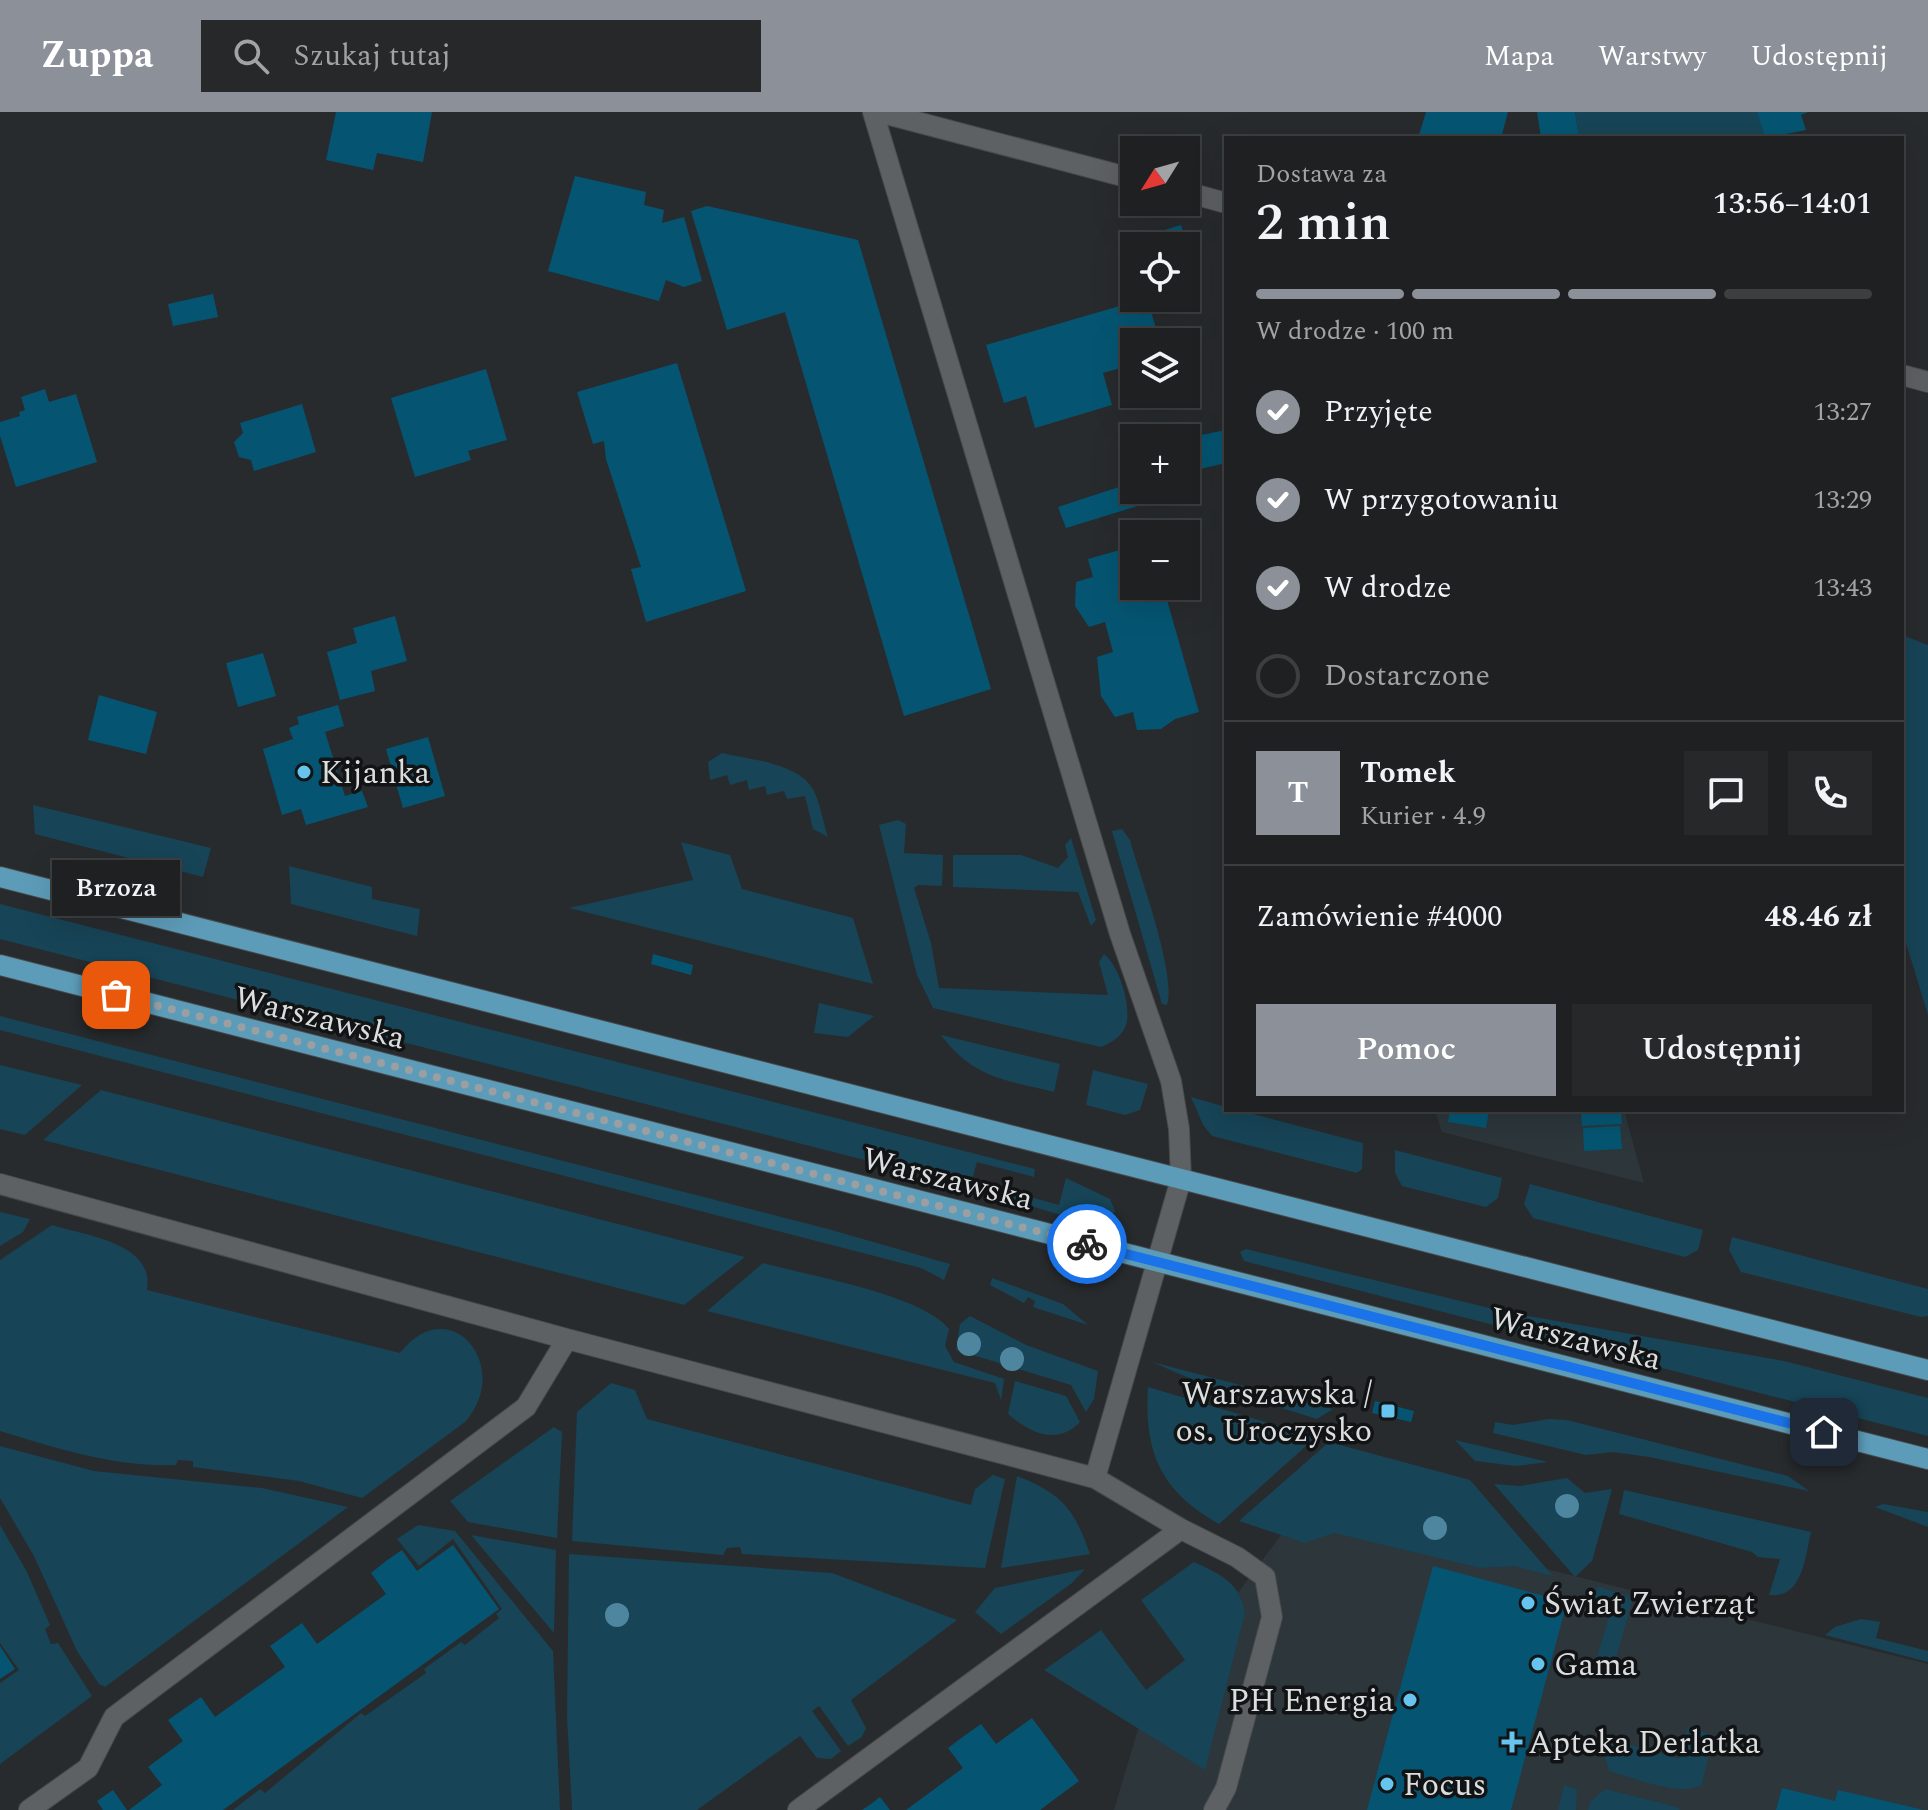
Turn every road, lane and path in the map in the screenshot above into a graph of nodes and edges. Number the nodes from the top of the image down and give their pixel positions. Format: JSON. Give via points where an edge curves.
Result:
{"nodes":[{"id":1,"x":876,"y":112,"type":"edge"},
{"id":2,"x":1120,"y":175,"type":"edge"},
{"id":3,"x":1200,"y":196,"type":"edge"},
{"id":4,"x":1224,"y":202,"type":"edge"},
{"id":5,"x":1904,"y":376,"type":"edge"},
{"id":6,"x":1928,"y":382,"type":"edge"},
{"id":7,"x":0,"y":877,"type":"edge"},
{"id":8,"x":0,"y":965,"type":"edge"},
{"id":9,"x":1181,"y":1179,"type":"junction"},
{"id":10,"x":0,"y":1184,"type":"edge"},
{"id":11,"x":1156,"y":1262,"type":"junction"},
{"id":12,"x":567,"y":1339,"type":"junction"},
{"id":13,"x":1928,"y":1370,"type":"edge"},
{"id":14,"x":1928,"y":1459,"type":"edge"},
{"id":15,"x":1095,"y":1478,"type":"junction"},
{"id":16,"x":1181,"y":1529,"type":"junction"},
{"id":17,"x":29,"y":1810,"type":"edge"},
{"id":18,"x":798,"y":1810,"type":"edge"},
{"id":19,"x":1214,"y":1810,"type":"edge"}],
"edges":[{"from":1,"to":2,"type":"street"},
{"from":1,"to":9,"type":"street","via":[[1120,934],[1171,1081]]},
{"from":3,"to":4,"type":"street"},
{"from":5,"to":6,"type":"street"},
{"from":7,"to":9,"type":"main road","name":"Warszawska"},
{"from":8,"to":11,"type":"main road","name":"Warszawska"},
{"from":9,"to":11,"type":"street"},
{"from":9,"to":13,"type":"main road","name":"Warszawska"},
{"from":10,"to":12,"type":"street"},
{"from":11,"to":14,"type":"main road","name":"Warszawska"},
{"from":11,"to":15,"type":"street"},
{"from":12,"to":15,"type":"street"},
{"from":12,"to":17,"type":"street","via":[[526,1407],[114,1717],[88,1768]]},
{"from":15,"to":16,"type":"street"},
{"from":16,"to":18,"type":"street"},
{"from":16,"to":19,"type":"street","via":[[1265,1577],[1272,1617],[1226,1788]]}]}
